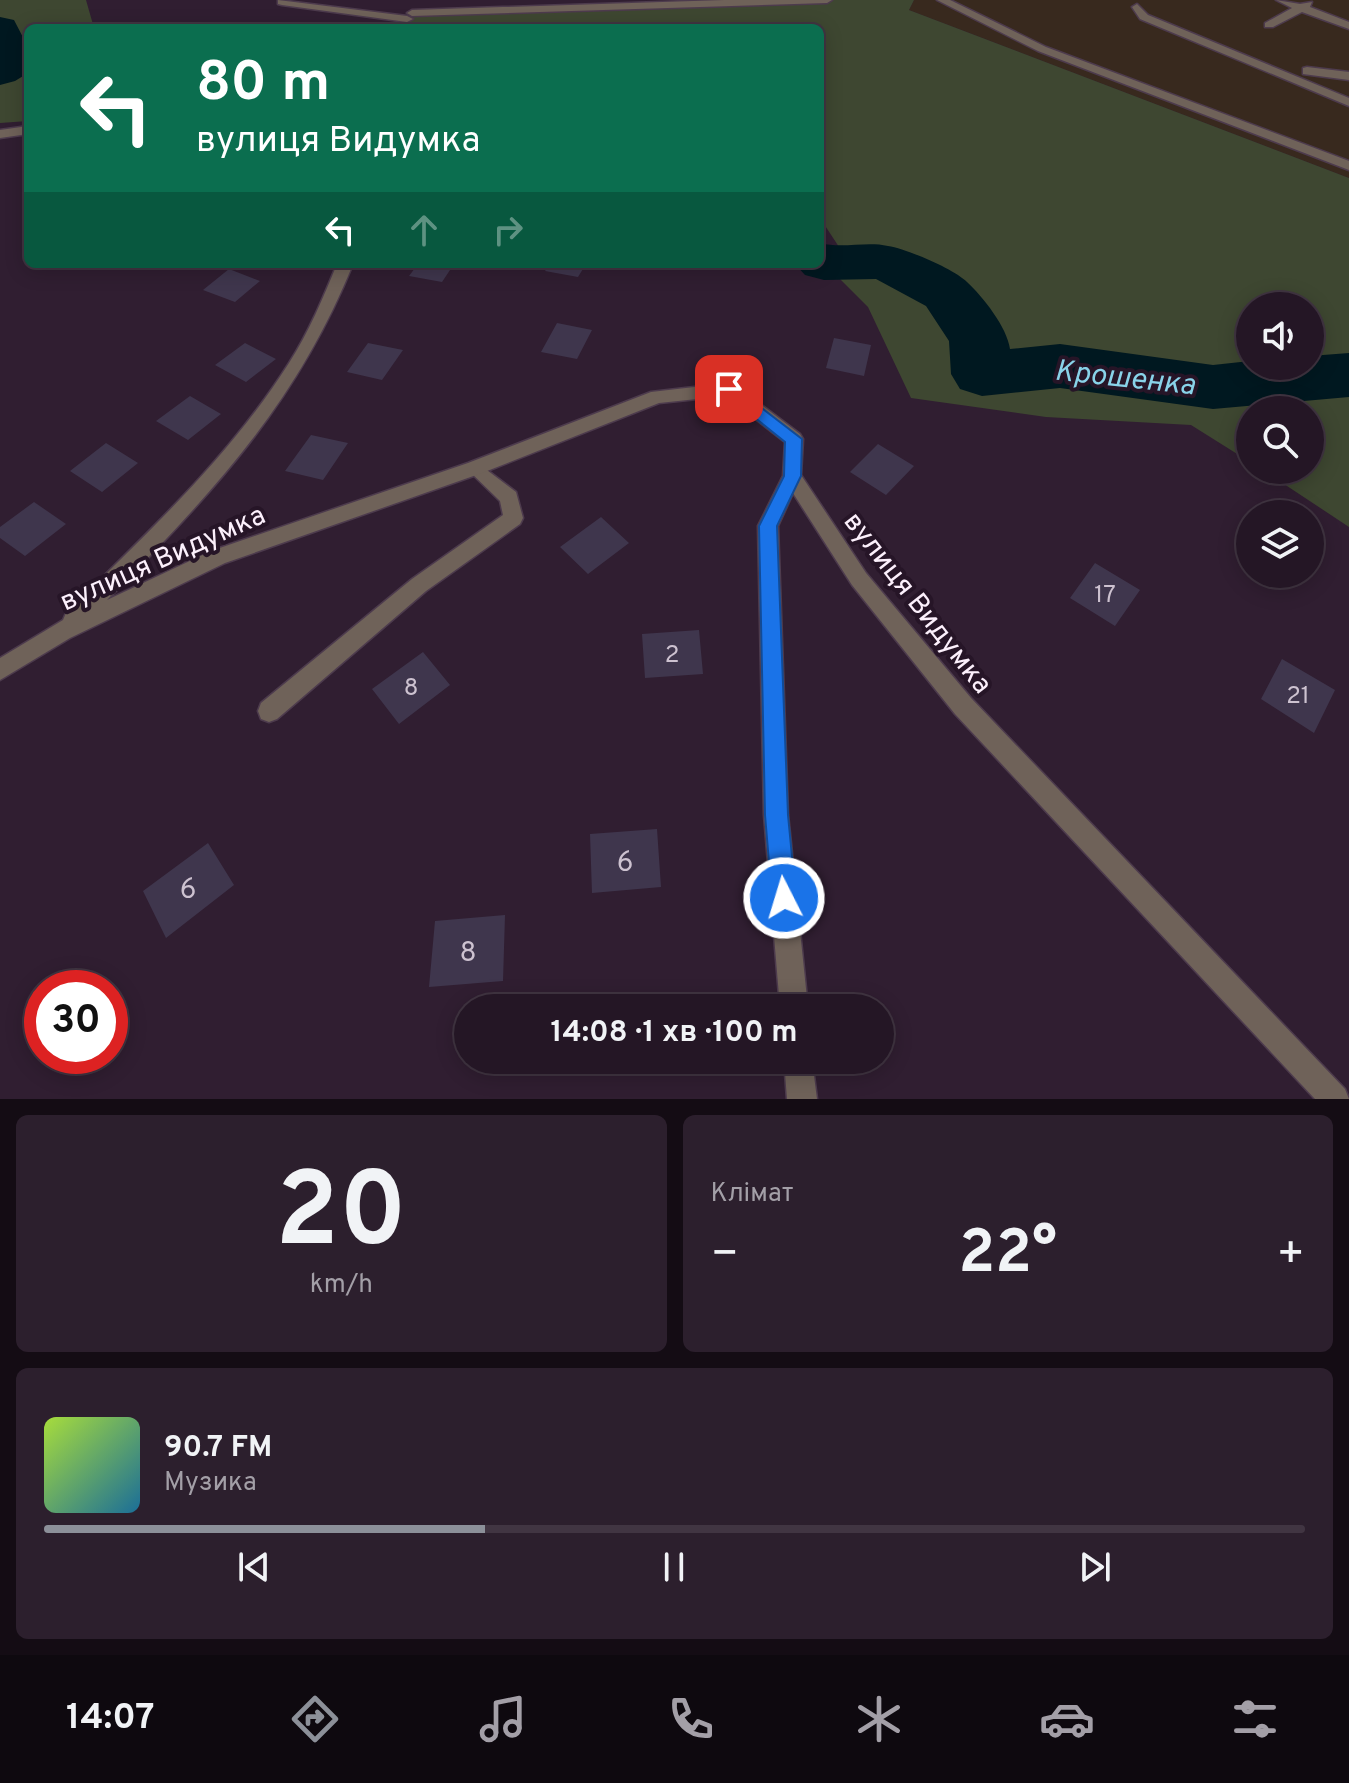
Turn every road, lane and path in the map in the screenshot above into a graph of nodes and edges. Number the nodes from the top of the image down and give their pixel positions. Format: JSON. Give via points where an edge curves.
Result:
{"nodes":[{"id":1,"x":424,"y":0,"type":"edge"},
{"id":2,"x":827,"y":0,"type":"edge"},
{"id":3,"x":942,"y":0,"type":"edge"},
{"id":4,"x":1281,"y":0,"type":"edge"},
{"id":5,"x":1317,"y":0,"type":"edge"},
{"id":6,"x":282,"y":2,"type":"dead end"},
{"id":7,"x":720,"y":2,"type":"edge"},
{"id":8,"x":1301,"y":8,"type":"junction"},
{"id":9,"x":406,"y":20,"type":"edge"},
{"id":10,"x":376,"y":24,"type":"edge"},
{"id":11,"x":1269,"y":25,"type":"dead end"},
{"id":12,"x":1349,"y":26,"type":"edge"},
{"id":13,"x":1307,"y":71,"type":"junction"},
{"id":14,"x":1349,"y":76,"type":"edge"},
{"id":15,"x":1318,"y":89,"type":"junction"},
{"id":16,"x":1349,"y":102,"type":"edge"},
{"id":17,"x":24,"y":131,"type":"edge"},
{"id":18,"x":0,"y":134,"type":"edge"},
{"id":19,"x":1349,"y":166,"type":"edge"},
{"id":20,"x":343,"y":268,"type":"edge"},
{"id":21,"x":475,"y":468,"type":"junction"},
{"id":22,"x":792,"y":476,"type":"junction"},
{"id":23,"x":62,"y":631,"type":"junction"},
{"id":24,"x":0,"y":670,"type":"edge"},
{"id":25,"x":269,"y":711,"type":"dead end"},
{"id":26,"x":793,"y":994,"type":"edge"},
{"id":27,"x":799,"y":1074,"type":"edge"},
{"id":28,"x":802,"y":1099,"type":"edge"},
{"id":29,"x":1335,"y":1099,"type":"edge"}],
"edges":[{"from":1,"to":9,"type":"street"},
{"from":2,"to":7,"type":"street"},
{"from":3,"to":19,"type":"street","via":[[1042,49]]},
{"from":4,"to":8,"type":"street"},
{"from":5,"to":8,"type":"street"},
{"from":6,"to":9,"type":"street"},
{"from":7,"to":9,"type":"street"},
{"from":8,"to":11,"type":"street"},
{"from":8,"to":12,"type":"street"},
{"from":9,"to":10,"type":"street"},
{"from":13,"to":14,"type":"street"},
{"from":13,"to":15,"type":"street"},
{"from":13,"to":15,"type":"street","via":[[1133,5],[1144,17]]},
{"from":15,"to":16,"type":"street"},
{"from":17,"to":18,"type":"street"},
{"from":20,"to":23,"type":"street","via":[[319,330],[278,393],[193,499]]},
{"from":21,"to":22,"type":"street","name":"вулиця Видумка","via":[[657,397],[729,389],[794,439]]},
{"from":21,"to":23,"type":"street","name":"вулиця Видумка","via":[[218,557]]},
{"from":21,"to":25,"type":"street","via":[[509,497],[513,518],[419,585]]},
{"from":22,"to":26,"type":"street","via":[[768,526],[776,815]]},
{"from":22,"to":29,"type":"street","name":"вулиця Видумка","via":[[859,579],[963,706]]},
{"from":23,"to":24,"type":"street","name":"вулиця Видумка"},
{"from":27,"to":28,"type":"street"}]}
